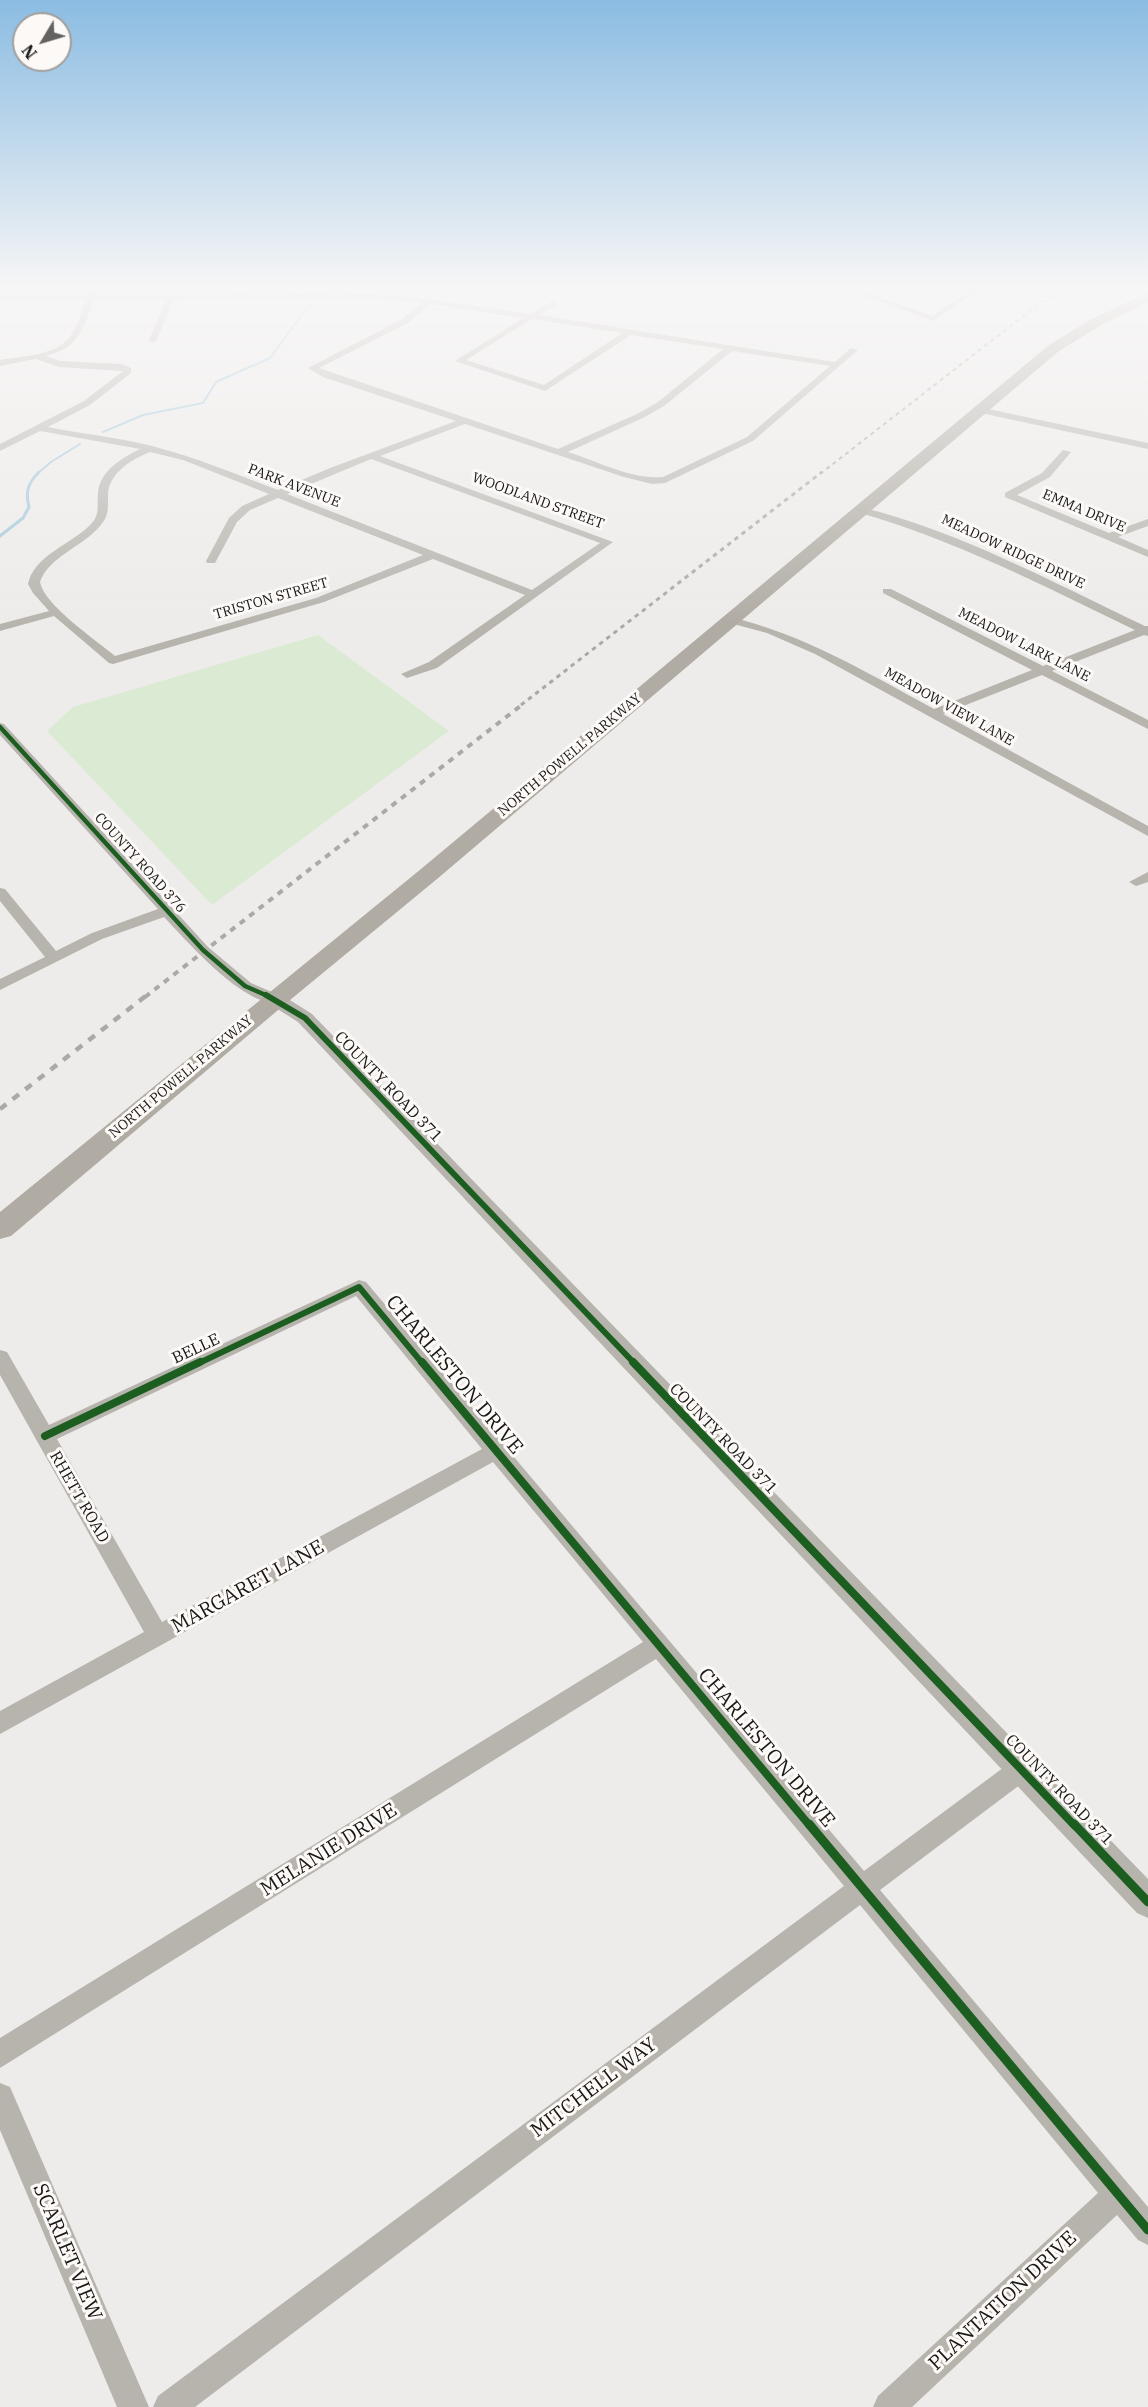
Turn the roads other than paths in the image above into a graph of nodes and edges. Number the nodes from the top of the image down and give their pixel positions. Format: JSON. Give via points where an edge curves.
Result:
{"nodes":[{"id":1,"x":88,"y":401,"type":"edge"},
{"id":2,"x":405,"y":401,"type":"edge"},
{"id":3,"x":663,"y":401,"type":"edge"},
{"id":4,"x":795,"y":401,"type":"edge"},
{"id":5,"x":989,"y":401,"type":"edge"},
{"id":6,"x":975,"y":413,"type":"junction"},
{"id":7,"x":464,"y":421,"type":"junction"},
{"id":8,"x":39,"y":428,"type":"junction"},
{"id":9,"x":1148,"y":446,"type":"edge"},
{"id":10,"x":0,"y":448,"type":"edge"},
{"id":11,"x":150,"y":448,"type":"junction"},
{"id":12,"x":559,"y":452,"type":"junction"},
{"id":13,"x":1066,"y":452,"type":"dead end"},
{"id":14,"x":372,"y":456,"type":"junction"},
{"id":15,"x":279,"y":494,"type":"junction"},
{"id":16,"x":861,"y":510,"type":"junction"},
{"id":17,"x":1148,"y":522,"type":"edge"},
{"id":18,"x":1109,"y":537,"type":"junction"},
{"id":19,"x":1148,"y":554,"type":"edge"},
{"id":20,"x":434,"y":555,"type":"junction"},
{"id":21,"x":211,"y":561,"type":"dead end"},
{"id":22,"x":887,"y":591,"type":"dead end"},
{"id":23,"x":532,"y":594,"type":"junction"},
{"id":24,"x":57,"y":612,"type":"junction"},
{"id":25,"x":730,"y":620,"type":"junction"},
{"id":26,"x":0,"y":627,"type":"edge"},
{"id":27,"x":1147,"y":631,"type":"edge"},
{"id":28,"x":1043,"y":671,"type":"junction"},
{"id":29,"x":407,"y":674,"type":"dead end"},
{"id":30,"x":932,"y":714,"type":"junction"},
{"id":31,"x":1148,"y":725,"type":"edge"},
{"id":32,"x":0,"y":727,"type":"edge"},
{"id":33,"x":6,"y":742,"type":"edge"},
{"id":34,"x":1148,"y":832,"type":"edge"},
{"id":35,"x":0,"y":892,"type":"edge"},
{"id":36,"x":166,"y":910,"type":"junction"},
{"id":37,"x":53,"y":957,"type":"junction"},
{"id":38,"x":0,"y":985,"type":"edge"},
{"id":39,"x":275,"y":999,"type":"junction"},
{"id":40,"x":0,"y":1228,"type":"edge"},
{"id":41,"x":359,"y":1287,"type":"joint"},
{"id":42,"x":0,"y":1358,"type":"edge"},
{"id":43,"x":45,"y":1436,"type":"junction"},
{"id":44,"x":496,"y":1450,"type":"junction"},
{"id":45,"x":158,"y":1636,"type":"junction"},
{"id":46,"x":658,"y":1645,"type":"junction"},
{"id":47,"x":0,"y":1723,"type":"edge"},
{"id":48,"x":1020,"y":1770,"type":"junction"},
{"id":49,"x":861,"y":1888,"type":"junction"},
{"id":50,"x":1148,"y":1902,"type":"edge"},
{"id":51,"x":0,"y":2054,"type":"edge"},
{"id":52,"x":0,"y":2097,"type":"edge"},
{"id":53,"x":1118,"y":2194,"type":"junction"},
{"id":54,"x":1148,"y":2230,"type":"edge"},
{"id":55,"x":133,"y":2407,"type":"edge"},
{"id":56,"x":169,"y":2407,"type":"edge"},
{"id":57,"x":889,"y":2407,"type":"edge"}],
"edges":[{"from":1,"to":8,"type":"street"},
{"from":2,"to":7,"type":"street"},
{"from":3,"to":12,"type":"street","via":[[642,416]]},
{"from":4,"to":12,"type":"street","via":[[750,439],[658,481]]},
{"from":5,"to":6,"type":"main road","name":"NORTH POWELL PARKWAY"},
{"from":6,"to":9,"type":"street","via":[[1074,435],[1097,435]]},
{"from":6,"to":16,"type":"main road","name":"NORTH POWELL PARKWAY"},
{"from":7,"to":12,"type":"street"},
{"from":7,"to":14,"type":"street"},
{"from":8,"to":10,"type":"street"},
{"from":8,"to":11,"type":"street","name":"PARK AVENUE"},
{"from":11,"to":15,"type":"street","name":"PARK AVENUE"},
{"from":11,"to":24,"type":"street","via":[[124,462],[107,478],[100,520],[36,576],[37,591]]},
{"from":13,"to":18,"type":"street","name":"EMMA DRIVE","via":[[1046,475],[1009,495]]},
{"from":14,"to":15,"type":"street"},
{"from":14,"to":23,"type":"street","name":"WOODLAND STREET","via":[[608,542]]},
{"from":15,"to":20,"type":"street","name":"PARK AVENUE"},
{"from":15,"to":21,"type":"street","via":[[239,513]]},
{"from":16,"to":25,"type":"main road","name":"NORTH POWELL PARKWAY"},
{"from":16,"to":27,"type":"street","name":"MEADOW RIDGE DRIVE","via":[[950,539]]},
{"from":17,"to":18,"type":"street"},
{"from":18,"to":19,"type":"street","name":"EMMA DRIVE"},
{"from":20,"to":23,"type":"street","name":"PARK AVENUE"},
{"from":20,"to":24,"type":"street","name":"TRISTON STREET","via":[[321,600],[113,660]]},
{"from":22,"to":28,"type":"street","name":"MEADOW LARK LANE"},
{"from":23,"to":29,"type":"street","via":[[433,665]]},
{"from":24,"to":26,"type":"street"},
{"from":25,"to":30,"type":"street","name":"MEADOW VIEW LANE","via":[[771,631],[819,651]]},
{"from":25,"to":39,"type":"main road","name":"NORTH POWELL PARKWAY"},
{"from":27,"to":28,"type":"street"},
{"from":28,"to":30,"type":"street"},
{"from":28,"to":31,"type":"street","name":"MEADOW LARK LANE"},
{"from":30,"to":34,"type":"street","name":"MEADOW VIEW LANE"},
{"from":32,"to":33,"type":"street","name":"COUNTY ROAD 376"},
{"from":33,"to":36,"type":"street","name":"COUNTY ROAD 376"},
{"from":35,"to":37,"type":"street"},
{"from":36,"to":37,"type":"street"},
{"from":36,"to":39,"type":"street","name":"COUNTY ROAD 376","via":[[203,950],[245,986]]},
{"from":37,"to":38,"type":"street"},
{"from":39,"to":40,"type":"main road","name":"NORTH POWELL PARKWAY"},
{"from":39,"to":48,"type":"street","name":"COUNTY ROAD 371","via":[[305,1018]]},
{"from":41,"to":43,"type":"street","name":"BELLE"},
{"from":41,"to":44,"type":"street","name":"CHARLESTON DRIVE"},
{"from":42,"to":43,"type":"street","name":"RHETT ROAD"},
{"from":43,"to":45,"type":"street","name":"RHETT ROAD"},
{"from":44,"to":45,"type":"street","name":"MARGARET LANE"},
{"from":44,"to":46,"type":"street","name":"CHARLESTON DRIVE"},
{"from":45,"to":47,"type":"street","name":"MARGARET LANE"},
{"from":46,"to":49,"type":"street","name":"CHARLESTON DRIVE"},
{"from":46,"to":51,"type":"street","name":"MELANIE DRIVE"},
{"from":48,"to":49,"type":"street","name":"MITCHELL WAY"},
{"from":48,"to":50,"type":"street","name":"COUNTY ROAD 371"},
{"from":49,"to":53,"type":"street","name":"CHARLESTON DRIVE"},
{"from":49,"to":56,"type":"street","name":"MITCHELL WAY"},
{"from":52,"to":55,"type":"street","name":"SCARLET VIEW"},
{"from":53,"to":54,"type":"street","name":"CHARLESTON DRIVE"},
{"from":53,"to":57,"type":"street","name":"PLANTATION DRIVE"}]}
